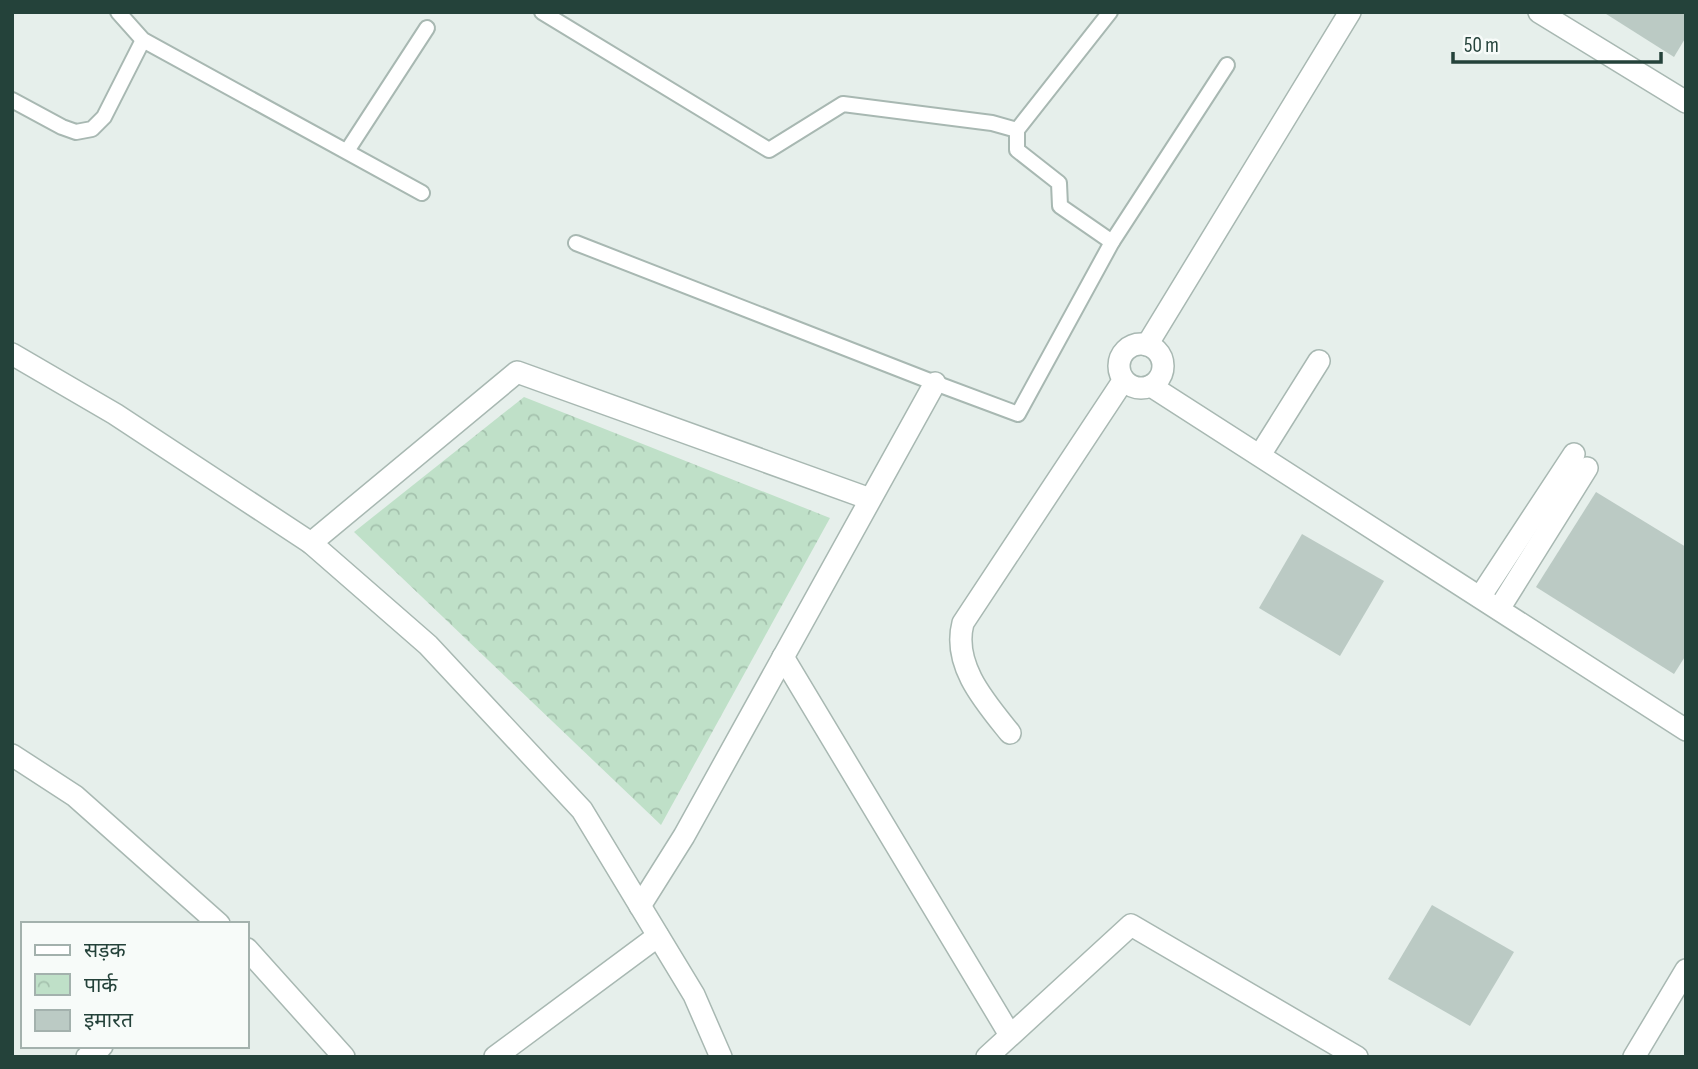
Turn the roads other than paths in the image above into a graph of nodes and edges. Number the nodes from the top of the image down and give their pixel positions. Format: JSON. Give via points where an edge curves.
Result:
{"nodes":[{"id":1,"x":118,"y":12,"type":"edge"},
{"id":2,"x":542,"y":12,"type":"edge"},
{"id":3,"x":1110,"y":12,"type":"edge"},
{"id":4,"x":1350,"y":12,"type":"edge"},
{"id":5,"x":1539,"y":12,"type":"edge"},
{"id":6,"x":427,"y":28,"type":"dead end"},
{"id":7,"x":143,"y":40,"type":"junction"},
{"id":8,"x":1227,"y":65,"type":"dead end"},
{"id":9,"x":12,"y":100,"type":"edge"},
{"id":10,"x":1686,"y":102,"type":"edge"},
{"id":11,"x":1017,"y":130,"type":"junction"},
{"id":12,"x":347,"y":151,"type":"junction"},
{"id":13,"x":422,"y":193,"type":"dead end"},
{"id":14,"x":1112,"y":242,"type":"junction"},
{"id":15,"x":576,"y":243,"type":"dead end"},
{"id":16,"x":1147,"y":345,"type":"junction"},
{"id":17,"x":12,"y":354,"type":"edge"},
{"id":18,"x":1319,"y":361,"type":"dead end"},
{"id":19,"x":1124,"y":381,"type":"junction"},
{"id":20,"x":935,"y":383,"type":"junction"},
{"id":21,"x":1152,"y":386,"type":"junction"},
{"id":22,"x":1259,"y":455,"type":"junction"},
{"id":23,"x":870,"y":499,"type":"junction"},
{"id":24,"x":311,"y":543,"type":"junction"},
{"id":25,"x":1480,"y":597,"type":"junction"},
{"id":26,"x":1499,"y":609,"type":"junction"},
{"id":27,"x":783,"y":657,"type":"junction"},
{"id":28,"x":1686,"y":730,"type":"edge"},
{"id":29,"x":1010,"y":733,"type":"dead end"},
{"id":30,"x":12,"y":755,"type":"edge"},
{"id":31,"x":640,"y":906,"type":"junction"},
{"id":32,"x":217,"y":922,"type":"edge"},
{"id":33,"x":658,"y":936,"type":"junction"},
{"id":34,"x":248,"y":951,"type":"edge"},
{"id":35,"x":1686,"y":970,"type":"edge"},
{"id":36,"x":1010,"y":1035,"type":"junction"},
{"id":37,"x":344,"y":1057,"type":"edge"},
{"id":38,"x":495,"y":1057,"type":"edge"},
{"id":39,"x":721,"y":1057,"type":"edge"},
{"id":40,"x":987,"y":1057,"type":"edge"},
{"id":41,"x":1357,"y":1057,"type":"edge"},
{"id":42,"x":1634,"y":1057,"type":"edge"}],
"edges":[{"from":1,"to":7,"type":"lane"},
{"from":2,"to":11,"type":"lane","via":[[769,150],[843,104]]},
{"from":3,"to":11,"type":"lane"},
{"from":4,"to":16,"type":"street"},
{"from":5,"to":10,"type":"street"},
{"from":6,"to":12,"type":"lane"},
{"from":7,"to":9,"type":"lane","via":[[104,117],[92,129],[76,132],[62,127]]},
{"from":7,"to":12,"type":"lane"},
{"from":8,"to":14,"type":"lane"},
{"from":11,"to":14,"type":"lane","via":[[1017,150],[1059,183],[1060,205]]},
{"from":12,"to":13,"type":"lane"},
{"from":14,"to":20,"type":"lane","via":[[1018,414]]},
{"from":15,"to":20,"type":"lane"},
{"from":16,"to":19,"type":"street","via":[[1134,345],[1123,353],[1118,366]]},
{"from":16,"to":21,"type":"street","via":[[1158,353],[1163,367]]},
{"from":17,"to":24,"type":"street","via":[[115,414]]},
{"from":18,"to":22,"type":"street"},
{"from":19,"to":21,"type":"street","via":[[1137,388]]},
{"from":19,"to":29,"type":"street","via":[[963,623],[963,662]]},
{"from":20,"to":23,"type":"street"},
{"from":21,"to":22,"type":"street"},
{"from":22,"to":25,"type":"street"},
{"from":23,"to":24,"type":"street","via":[[517,372]]},
{"from":23,"to":27,"type":"street"},
{"from":24,"to":31,"type":"street","via":[[428,645],[582,810]]},
{"from":25,"to":26,"type":"street"},
{"from":25,"to":26,"type":"street","via":[[1580,461]]},
{"from":26,"to":28,"type":"street"},
{"from":27,"to":31,"type":"street"},
{"from":27,"to":36,"type":"street"},
{"from":30,"to":32,"type":"street","via":[[75,796]]},
{"from":31,"to":33,"type":"street"},
{"from":33,"to":38,"type":"street"},
{"from":33,"to":39,"type":"street","via":[[694,995]]},
{"from":34,"to":37,"type":"street"},
{"from":35,"to":42,"type":"street"},
{"from":36,"to":40,"type":"street"},
{"from":36,"to":41,"type":"street","via":[[1131,925]]}]}
